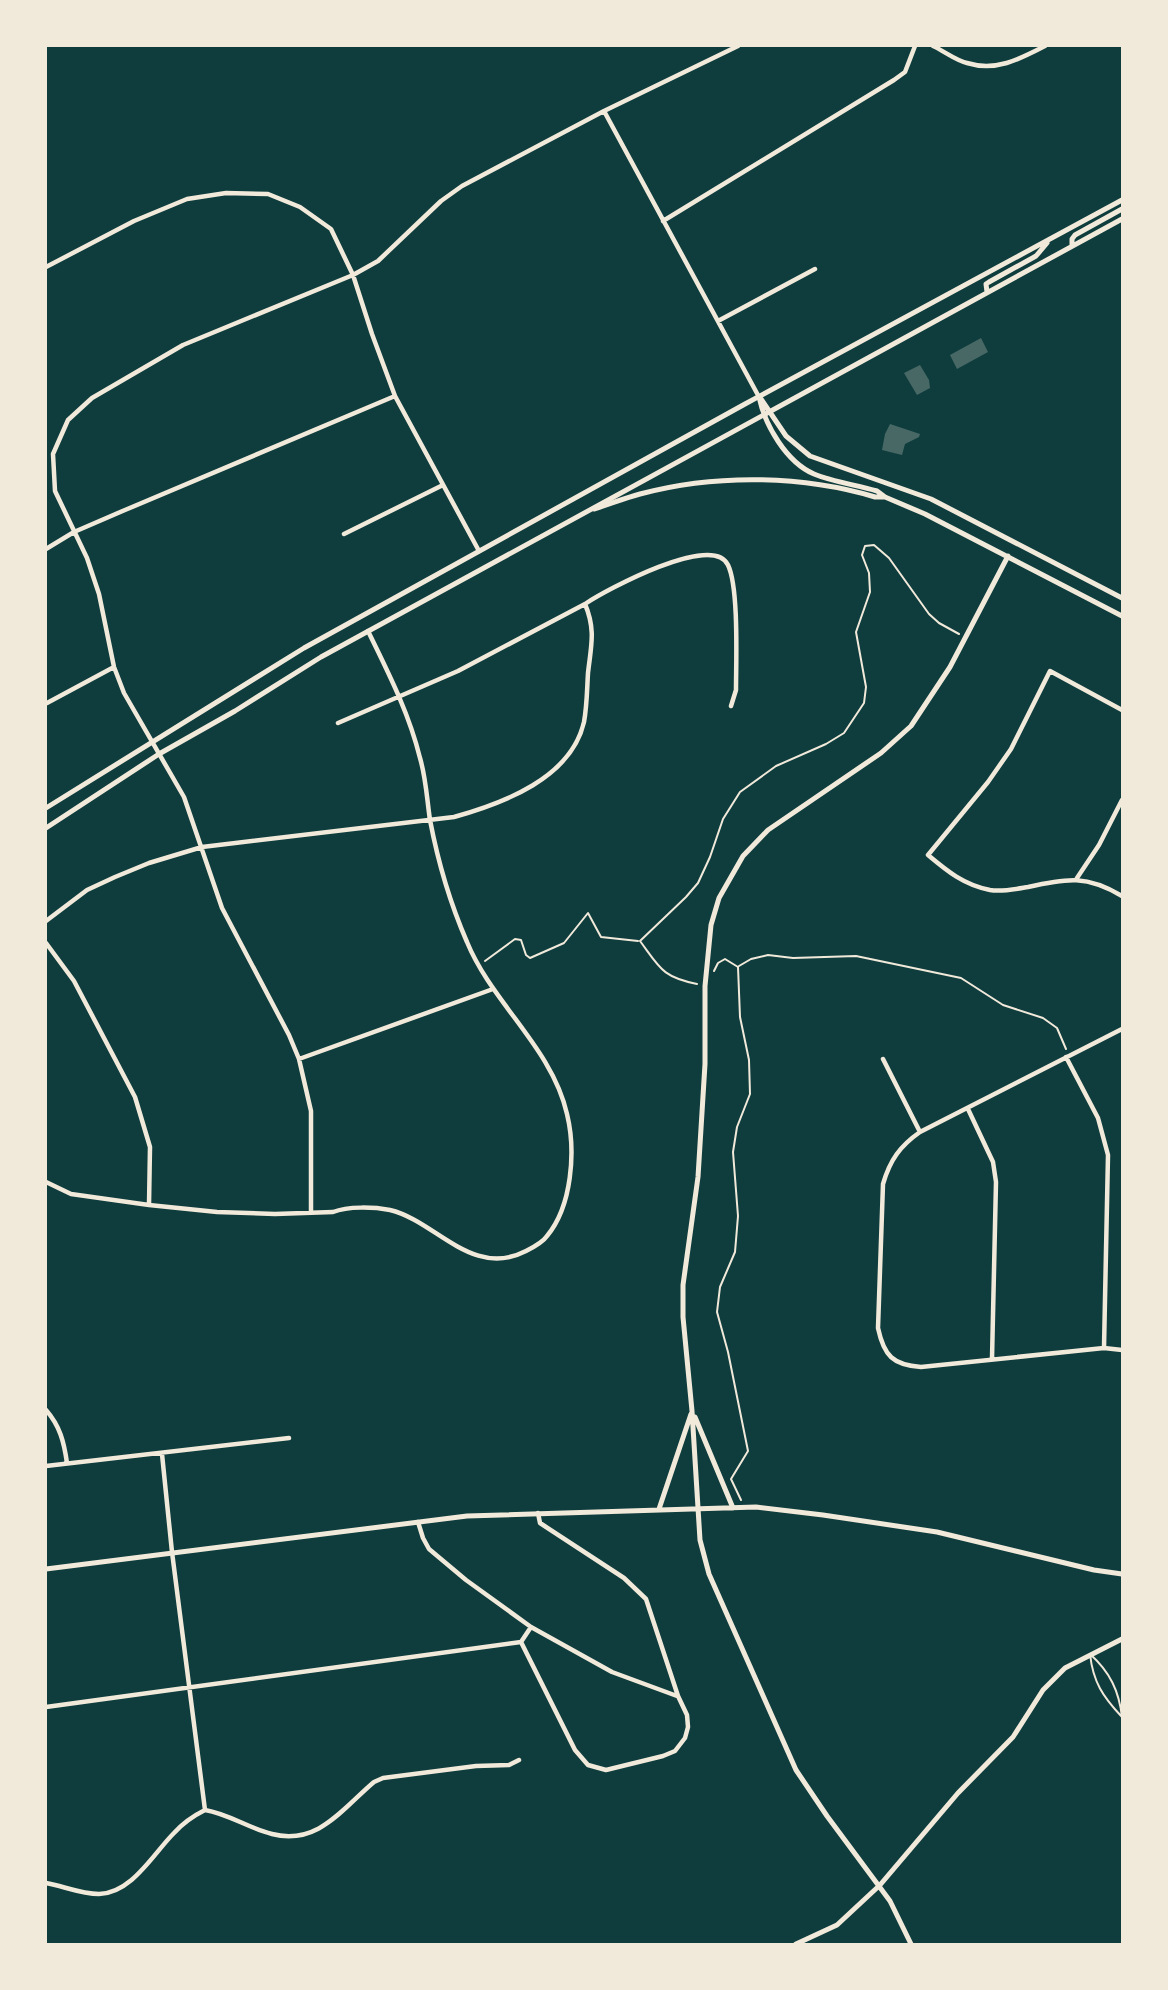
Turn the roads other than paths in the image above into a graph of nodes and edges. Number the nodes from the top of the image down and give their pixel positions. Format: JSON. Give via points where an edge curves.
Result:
{"nodes":[{"id":1,"x":738,"y":46,"type":"edge"},
{"id":2,"x":915,"y":46,"type":"edge"},
{"id":3,"x":933,"y":46,"type":"edge"},
{"id":4,"x":1045,"y":46,"type":"edge"},
{"id":5,"x":604,"y":111,"type":"junction"},
{"id":6,"x":1122,"y":200,"type":"edge"},
{"id":7,"x":1122,"y":209,"type":"edge"},
{"id":8,"x":1122,"y":219,"type":"edge"},
{"id":9,"x":663,"y":221,"type":"junction"},
{"id":10,"x":1049,"y":240,"type":"junction"},
{"id":11,"x":1072,"y":246,"type":"junction"},
{"id":12,"x":46,"y":267,"type":"edge"},
{"id":13,"x":815,"y":269,"type":"dead end"},
{"id":14,"x":353,"y":275,"type":"junction"},
{"id":15,"x":987,"y":292,"type":"junction"},
{"id":16,"x":719,"y":321,"type":"junction"},
{"id":17,"x":395,"y":396,"type":"junction"},
{"id":18,"x":759,"y":397,"type":"junction"},
{"id":19,"x":770,"y":410,"type":"junction"},
{"id":20,"x":763,"y":414,"type":"junction"},
{"id":21,"x":443,"y":485,"type":"junction"},
{"id":22,"x":885,"y":497,"type":"junction"},
{"id":23,"x":578,"y":515,"type":"junction"},
{"id":24,"x":74,"y":532,"type":"junction"},
{"id":25,"x":344,"y":534,"type":"dead end"},
{"id":26,"x":46,"y":549,"type":"edge"},
{"id":27,"x":479,"y":551,"type":"junction"},
{"id":28,"x":1008,"y":556,"type":"junction"},
{"id":29,"x":1122,"y":598,"type":"edge"},
{"id":30,"x":585,"y":604,"type":"junction"},
{"id":31,"x":1122,"y":616,"type":"edge"},
{"id":32,"x":368,"y":631,"type":"junction"},
{"id":33,"x":114,"y":667,"type":"junction"},
{"id":34,"x":400,"y":698,"type":"junction"},
{"id":35,"x":47,"y":703,"type":"edge"},
{"id":36,"x":731,"y":706,"type":"dead end"},
{"id":37,"x":1122,"y":709,"type":"edge"},
{"id":38,"x":338,"y":723,"type":"dead end"},
{"id":39,"x":151,"y":741,"type":"junction"},
{"id":40,"x":159,"y":754,"type":"junction"},
{"id":41,"x":1122,"y":800,"type":"edge"},
{"id":42,"x":46,"y":808,"type":"edge"},
{"id":43,"x":431,"y":821,"type":"junction"},
{"id":44,"x":46,"y":828,"type":"edge"},
{"id":45,"x":202,"y":846,"type":"junction"},
{"id":46,"x":1077,"y":878,"type":"junction"},
{"id":47,"x":1122,"y":896,"type":"edge"},
{"id":48,"x":46,"y":921,"type":"edge"},
{"id":49,"x":46,"y":943,"type":"edge"},
{"id":50,"x":493,"y":989,"type":"junction"},
{"id":51,"x":1122,"y":1029,"type":"edge"},
{"id":52,"x":1066,"y":1057,"type":"junction"},
{"id":53,"x":299,"y":1059,"type":"junction"},
{"id":54,"x":883,"y":1059,"type":"dead end"},
{"id":55,"x":968,"y":1109,"type":"junction"},
{"id":56,"x":920,"y":1132,"type":"junction"},
{"id":57,"x":46,"y":1182,"type":"edge"},
{"id":58,"x":149,"y":1205,"type":"junction"},
{"id":59,"x":311,"y":1212,"type":"junction"},
{"id":60,"x":1104,"y":1348,"type":"junction"},
{"id":61,"x":1122,"y":1350,"type":"edge"},
{"id":62,"x":992,"y":1359,"type":"junction"},
{"id":63,"x":46,"y":1410,"type":"edge"},
{"id":64,"x":692,"y":1411,"type":"junction"},
{"id":65,"x":289,"y":1438,"type":"dead end"},
{"id":66,"x":162,"y":1454,"type":"junction"},
{"id":67,"x":67,"y":1463,"type":"junction"},
{"id":68,"x":46,"y":1466,"type":"edge"},
{"id":69,"x":733,"y":1508,"type":"junction"},
{"id":70,"x":659,"y":1509,"type":"junction"},
{"id":71,"x":538,"y":1512,"type":"junction"},
{"id":72,"x":418,"y":1521,"type":"junction"},
{"id":73,"x":172,"y":1552,"type":"junction"},
{"id":74,"x":46,"y":1569,"type":"edge"},
{"id":75,"x":1122,"y":1574,"type":"edge"},
{"id":76,"x":531,"y":1627,"type":"junction"},
{"id":77,"x":1122,"y":1639,"type":"edge"},
{"id":78,"x":521,"y":1642,"type":"junction"},
{"id":79,"x":1090,"y":1654,"type":"junction"},
{"id":80,"x":189,"y":1685,"type":"junction"},
{"id":81,"x":678,"y":1696,"type":"junction"},
{"id":82,"x":46,"y":1707,"type":"edge"},
{"id":83,"x":519,"y":1760,"type":"dead end"},
{"id":84,"x":205,"y":1810,"type":"junction"},
{"id":85,"x":46,"y":1883,"type":"edge"},
{"id":86,"x":880,"y":1885,"type":"junction"},
{"id":87,"x":796,"y":1944,"type":"edge"},
{"id":88,"x":911,"y":1944,"type":"edge"}],
"edges":[{"from":1,"to":5,"type":"street"},
{"from":2,"to":9,"type":"street","via":[[905,72],[894,80]]},
{"from":3,"to":4,"type":"street","via":[[965,63],[985,67],[1004,65]]},
{"from":5,"to":9,"type":"street"},
{"from":5,"to":14,"type":"street","via":[[462,186],[378,261]]},
{"from":6,"to":10,"type":"street"},
{"from":7,"to":11,"type":"street","via":[[1075,235]]},
{"from":8,"to":11,"type":"street"},
{"from":9,"to":16,"type":"street"},
{"from":10,"to":15,"type":"street","via":[[1036,256],[986,284]]},
{"from":10,"to":18,"type":"street"},
{"from":11,"to":15,"type":"street"},
{"from":12,"to":14,"type":"street","via":[[187,199],[226,193],[268,194],[300,207],[331,229]]},
{"from":13,"to":16,"type":"street"},
{"from":14,"to":17,"type":"street"},
{"from":14,"to":24,"type":"street","via":[[183,345],[92,398],[68,420],[53,454],[52,470],[55,491]]},
{"from":15,"to":19,"type":"street"},
{"from":16,"to":18,"type":"street"},
{"from":17,"to":21,"type":"street"},
{"from":17,"to":24,"type":"street"},
{"from":18,"to":19,"type":"street"},
{"from":18,"to":20,"type":"street"},
{"from":18,"to":27,"type":"street"},
{"from":19,"to":20,"type":"street"},
{"from":19,"to":29,"type":"street","via":[[786,436],[810,456],[931,499]]},
{"from":20,"to":22,"type":"street","via":[[790,455],[810,472]]},
{"from":20,"to":23,"type":"street"},
{"from":21,"to":25,"type":"street"},
{"from":21,"to":27,"type":"street"},
{"from":22,"to":23,"type":"street","via":[[813,483],[695,482]]},
{"from":22,"to":28,"type":"street"},
{"from":23,"to":32,"type":"street"},
{"from":24,"to":26,"type":"street"},
{"from":24,"to":33,"type":"street","via":[[99,594]]},
{"from":27,"to":39,"type":"street","via":[[304,648]]},
{"from":28,"to":31,"type":"street"},
{"from":28,"to":64,"type":"street","via":[[938,687],[911,726],[870,761],[768,830],[743,856],[719,898],[711,925],[705,986],[698,1177],[683,1284]]},
{"from":30,"to":34,"type":"street"},
{"from":30,"to":36,"type":"street","via":[[673,561],[719,556],[728,563],[733,583],[736,690]]},
{"from":30,"to":43,"type":"street","via":[[593,622],[584,723],[568,756],[541,780],[484,809]]},
{"from":32,"to":34,"type":"street"},
{"from":32,"to":40,"type":"street"},
{"from":33,"to":35,"type":"street"},
{"from":33,"to":39,"type":"street"},
{"from":34,"to":38,"type":"street"},
{"from":34,"to":43,"type":"street","via":[[421,761]]},
{"from":37,"to":46,"type":"street","via":[[1050,671],[1011,749],[928,855],[958,879],[991,890]]},
{"from":39,"to":40,"type":"street"},
{"from":39,"to":42,"type":"street"},
{"from":40,"to":44,"type":"street"},
{"from":40,"to":45,"type":"street","via":[[188,806]]},
{"from":41,"to":46,"type":"street"},
{"from":43,"to":45,"type":"street"},
{"from":43,"to":50,"type":"street","via":[[444,879],[468,944]]},
{"from":45,"to":48,"type":"street","via":[[87,890]]},
{"from":45,"to":53,"type":"street","via":[[222,908]]},
{"from":46,"to":47,"type":"street"},
{"from":49,"to":58,"type":"street","via":[[74,981],[135,1097],[150,1147]]},
{"from":50,"to":53,"type":"street"},
{"from":50,"to":59,"type":"street","via":[[545,1062],[568,1114],[568,1183],[561,1212],[547,1238],[524,1253],[499,1258],[476,1255],[390,1210]]},
{"from":51,"to":52,"type":"street"},
{"from":52,"to":55,"type":"street"},
{"from":52,"to":60,"type":"street","via":[[1098,1118],[1108,1155]]},
{"from":53,"to":59,"type":"street","via":[[311,1111]]},
{"from":54,"to":56,"type":"street"},
{"from":55,"to":56,"type":"street"},
{"from":55,"to":62,"type":"street","via":[[993,1162],[996,1182]]},
{"from":56,"to":62,"type":"street","via":[[896,1152],[883,1184],[881,1344],[888,1356],[903,1366]]},
{"from":57,"to":58,"type":"street","via":[[71,1194]]},
{"from":58,"to":59,"type":"street","via":[[229,1212]]},
{"from":60,"to":61,"type":"street"},
{"from":60,"to":62,"type":"street"},
{"from":63,"to":67,"type":"street","via":[[64,1440]]},
{"from":64,"to":69,"type":"street"},
{"from":64,"to":70,"type":"street"},
{"from":64,"to":86,"type":"street","via":[[700,1540],[709,1574],[796,1770]]},
{"from":65,"to":66,"type":"street"},
{"from":66,"to":67,"type":"street"},
{"from":66,"to":73,"type":"street"},
{"from":67,"to":68,"type":"street"},
{"from":69,"to":70,"type":"street"},
{"from":69,"to":75,"type":"street","via":[[815,1514],[937,1532]]},
{"from":70,"to":71,"type":"street"},
{"from":71,"to":72,"type":"street"},
{"from":71,"to":81,"type":"street","via":[[540,1523],[624,1578],[646,1599]]},
{"from":72,"to":73,"type":"street"},
{"from":72,"to":76,"type":"street","via":[[429,1549]]},
{"from":73,"to":74,"type":"street"},
{"from":73,"to":80,"type":"street"},
{"from":76,"to":78,"type":"street"},
{"from":76,"to":81,"type":"street","via":[[612,1672]]},
{"from":77,"to":79,"type":"street"},
{"from":78,"to":80,"type":"street"},
{"from":78,"to":81,"type":"street","via":[[575,1750],[597,1769],[675,1751],[688,1727]]},
{"from":79,"to":79,"type":"lane","via":[[1093,1676],[1122,1717],[1116,1686]]},
{"from":79,"to":86,"type":"street","via":[[1065,1668],[1043,1690],[1013,1737]]},
{"from":80,"to":82,"type":"street"},
{"from":80,"to":84,"type":"street"},
{"from":83,"to":84,"type":"street","via":[[509,1765],[383,1778],[329,1824],[309,1833],[272,1834],[221,1812]]},
{"from":84,"to":85,"type":"street","via":[[189,1819],[135,1876],[115,1890],[91,1894]]},
{"from":86,"to":87,"type":"street","via":[[837,1925]]},
{"from":86,"to":88,"type":"street"}]}
